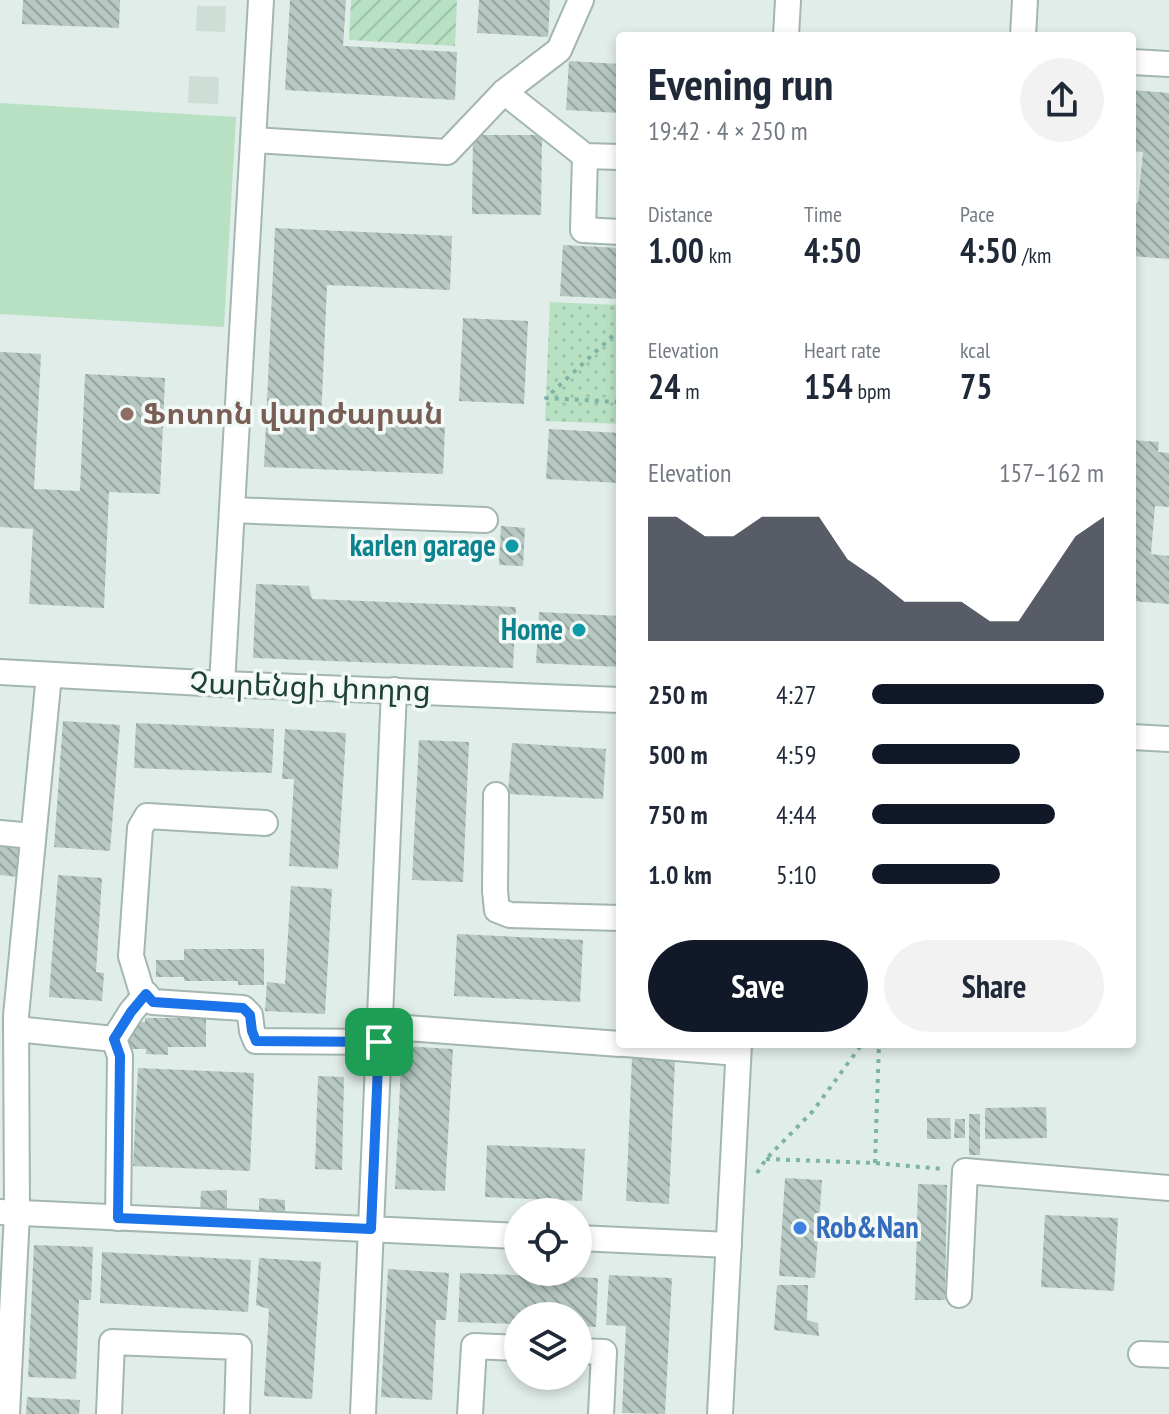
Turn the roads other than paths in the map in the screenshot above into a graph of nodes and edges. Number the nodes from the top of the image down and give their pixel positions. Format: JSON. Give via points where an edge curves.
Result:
{"nodes":[{"id":1,"x":261,"y":0,"type":"edge"},
{"id":2,"x":581,"y":0,"type":"edge"},
{"id":3,"x":788,"y":0,"type":"edge"},
{"id":4,"x":1025,"y":0,"type":"edge"},
{"id":5,"x":786,"y":32,"type":"edge"},
{"id":6,"x":1023,"y":32,"type":"edge"},
{"id":7,"x":1136,"y":62,"type":"edge"},
{"id":8,"x":1169,"y":64,"type":"edge"},
{"id":9,"x":504,"y":92,"type":"junction"},
{"id":10,"x":253,"y":140,"type":"junction"},
{"id":11,"x":585,"y":156,"type":"junction"},
{"id":12,"x":616,"y":157,"type":"edge"},
{"id":13,"x":616,"y":232,"type":"edge"},
{"id":14,"x":232,"y":510,"type":"junction"},
{"id":15,"x":485,"y":520,"type":"dead end"},
{"id":16,"x":0,"y":672,"type":"edge"},
{"id":17,"x":49,"y":675,"type":"junction"},
{"id":18,"x":222,"y":684,"type":"junction"},
{"id":19,"x":394,"y":690,"type":"junction"},
{"id":20,"x":616,"y":700,"type":"edge"},
{"id":21,"x":1136,"y":737,"type":"edge"},
{"id":22,"x":1169,"y":739,"type":"edge"},
{"id":23,"x":496,"y":795,"type":"dead end"},
{"id":24,"x":265,"y":823,"type":"dead end"},
{"id":25,"x":0,"y":833,"type":"edge"},
{"id":26,"x":33,"y":836,"type":"junction"},
{"id":27,"x":616,"y":918,"type":"edge"},
{"id":28,"x":146,"y":994,"type":"junction"},
{"id":29,"x":11,"y":1020,"type":"edge"},
{"id":30,"x":380,"y":1034,"type":"junction"},
{"id":31,"x":114,"y":1039,"type":"junction"},
{"id":32,"x":616,"y":1044,"type":"edge"},
{"id":33,"x":738,"y":1048,"type":"edge"},
{"id":34,"x":1169,"y":1188,"type":"edge"},
{"id":35,"x":8,"y":1213,"type":"edge"},
{"id":36,"x":118,"y":1218,"type":"junction"},
{"id":37,"x":371,"y":1229,"type":"junction"},
{"id":38,"x":504,"y":1235,"type":"edge"},
{"id":39,"x":592,"y":1239,"type":"edge"},
{"id":40,"x":729,"y":1245,"type":"junction"},
{"id":41,"x":959,"y":1295,"type":"dead end"},
{"id":42,"x":504,"y":1347,"type":"edge"},
{"id":43,"x":592,"y":1352,"type":"edge"},
{"id":44,"x":1141,"y":1354,"type":"dead end"},
{"id":45,"x":1169,"y":1355,"type":"edge"},
{"id":46,"x":7,"y":1414,"type":"edge"},
{"id":47,"x":109,"y":1414,"type":"edge"},
{"id":48,"x":237,"y":1414,"type":"edge"},
{"id":49,"x":363,"y":1414,"type":"edge"},
{"id":50,"x":470,"y":1414,"type":"edge"},
{"id":51,"x":601,"y":1414,"type":"edge"},
{"id":52,"x":720,"y":1414,"type":"edge"}],
"edges":[{"from":1,"to":10,"type":"street"},
{"from":2,"to":9,"type":"street","via":[[559,50]]},
{"from":3,"to":5,"type":"street"},
{"from":4,"to":6,"type":"street"},
{"from":7,"to":8,"type":"street"},
{"from":9,"to":10,"type":"street","via":[[447,152]]},
{"from":9,"to":11,"type":"street"},
{"from":10,"to":14,"type":"street"},
{"from":11,"to":12,"type":"street"},
{"from":11,"to":13,"type":"street","via":[[583,230]]},
{"from":14,"to":15,"type":"street"},
{"from":14,"to":18,"type":"street"},
{"from":16,"to":17,"type":"street","name":"Չարենցի փողոց"},
{"from":17,"to":18,"type":"street","name":"Չարենցի փողոց"},
{"from":17,"to":26,"type":"street"},
{"from":18,"to":19,"type":"street","name":"Չարենցի փողոց"},
{"from":19,"to":20,"type":"street","name":"Չարենցի փողոց"},
{"from":19,"to":30,"type":"street"},
{"from":21,"to":22,"type":"street"},
{"from":23,"to":27,"type":"street","via":[[497,910],[510,915]]},
{"from":24,"to":28,"type":"street","via":[[147,816],[140,828],[131,956]]},
{"from":25,"to":26,"type":"street"},
{"from":26,"to":29,"type":"street"},
{"from":28,"to":30,"type":"street","via":[[153,1002],[243,1008],[256,1041]]},
{"from":28,"to":31,"type":"street"},
{"from":29,"to":31,"type":"street"},
{"from":29,"to":35,"type":"street"},
{"from":30,"to":32,"type":"street"},
{"from":30,"to":37,"type":"street"},
{"from":31,"to":36,"type":"street","via":[[120,1056]]},
{"from":33,"to":40,"type":"street"},
{"from":34,"to":41,"type":"street","via":[[965,1171]]},
{"from":35,"to":36,"type":"street"},
{"from":35,"to":46,"type":"street"},
{"from":36,"to":37,"type":"street"},
{"from":37,"to":38,"type":"street"},
{"from":37,"to":49,"type":"street"},
{"from":39,"to":40,"type":"street"},
{"from":40,"to":52,"type":"street"},
{"from":42,"to":50,"type":"street","via":[[474,1346]]},
{"from":43,"to":51,"type":"street","via":[[604,1352]]},
{"from":44,"to":45,"type":"street"},
{"from":47,"to":48,"type":"street","via":[[112,1342],[239,1347]]}]}
